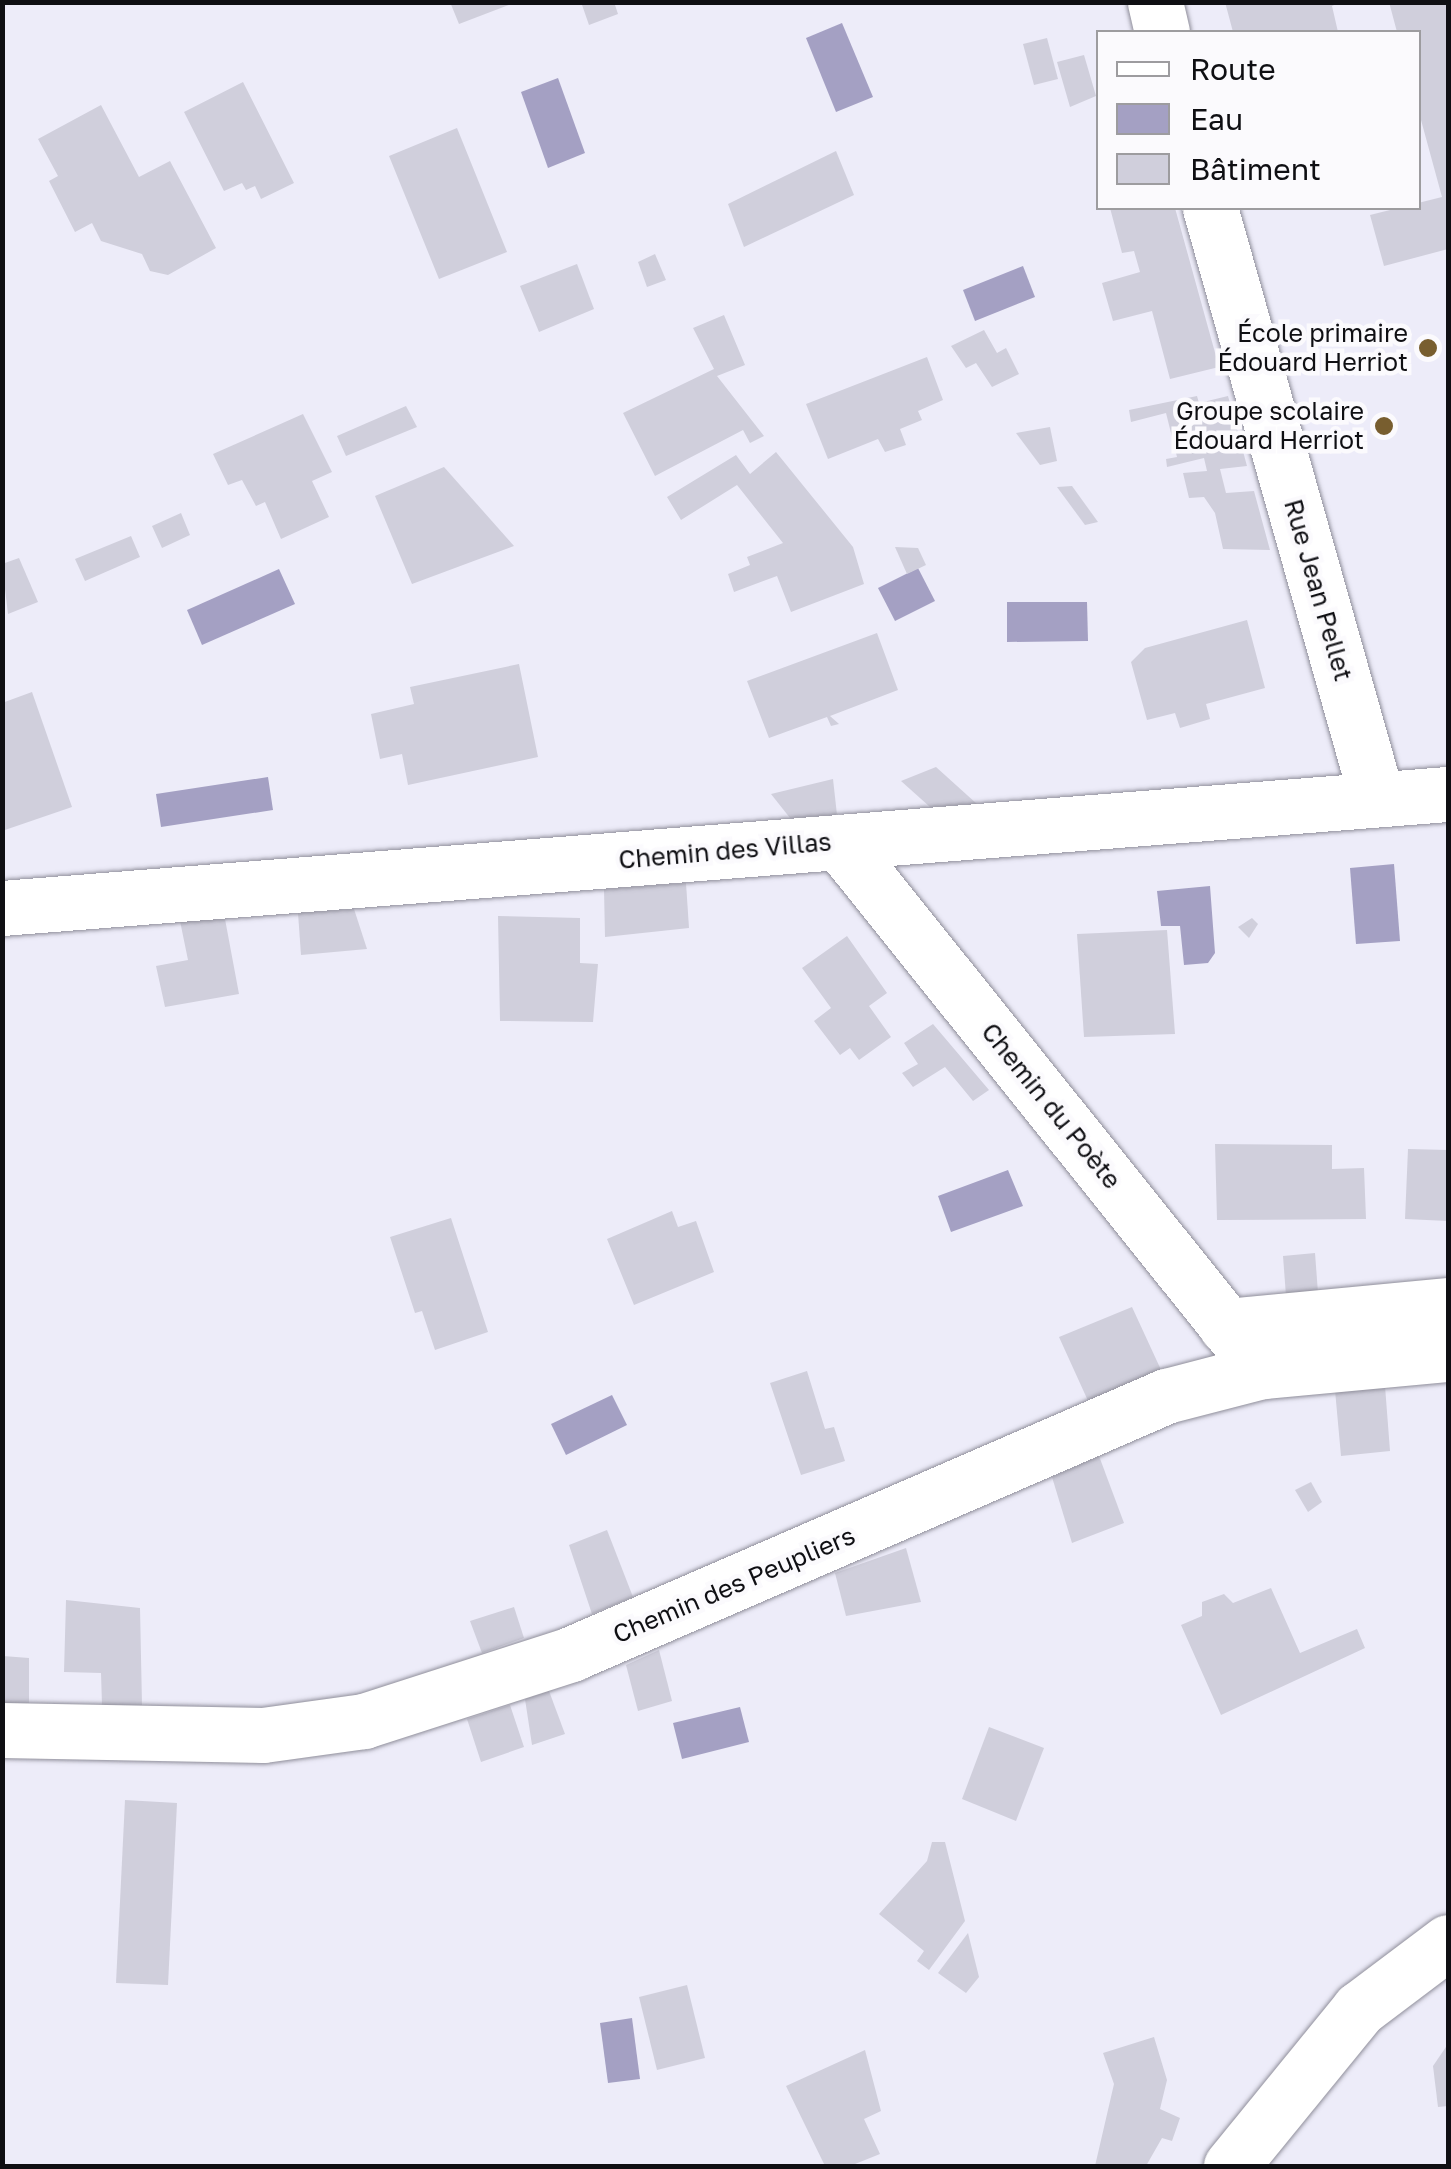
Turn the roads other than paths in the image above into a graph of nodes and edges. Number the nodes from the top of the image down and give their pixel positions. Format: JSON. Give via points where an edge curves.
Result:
{"nodes":[{"id":1,"x":1155,"y":2,"type":"edge"},
{"id":2,"x":1162,"y":30,"type":"edge"},
{"id":3,"x":1211,"y":210,"type":"edge"},
{"id":4,"x":1448,"y":794,"type":"edge"},
{"id":5,"x":1377,"y":799,"type":"junction"},
{"id":6,"x":839,"y":842,"type":"junction"},
{"id":7,"x":2,"y":908,"type":"edge"},
{"id":8,"x":1448,"y":1304,"type":"edge"},
{"id":9,"x":1226,"y":1326,"type":"junction"},
{"id":10,"x":1448,"y":1354,"type":"edge"},
{"id":11,"x":1263,"y":1371,"type":"junction"},
{"id":12,"x":2,"y":1730,"type":"edge"},
{"id":13,"x":1448,"y":1942,"type":"edge"},
{"id":14,"x":1231,"y":2166,"type":"edge"}],
"edges":[{"from":1,"to":2,"type":"street"},
{"from":3,"to":5,"type":"street","name":"Rue Jean Pellet"},
{"from":4,"to":5,"type":"street","name":"Chemin des Villas"},
{"from":5,"to":6,"type":"street","name":"Chemin des Villas"},
{"from":6,"to":7,"type":"street","name":"Chemin des Villas"},
{"from":6,"to":9,"type":"street","name":"Chemin du Poète"},
{"from":8,"to":9,"type":"street"},
{"from":9,"to":11,"type":"street","name":"Chemin du Poète"},
{"from":10,"to":11,"type":"street","name":"Chemin des Peupliers"},
{"from":11,"to":12,"type":"street","name":"Chemin des Peupliers","via":[[1166,1396],[571,1654],[364,1722],[262,1735]]},
{"from":13,"to":14,"type":"street","via":[[1359,2009]]}]}
